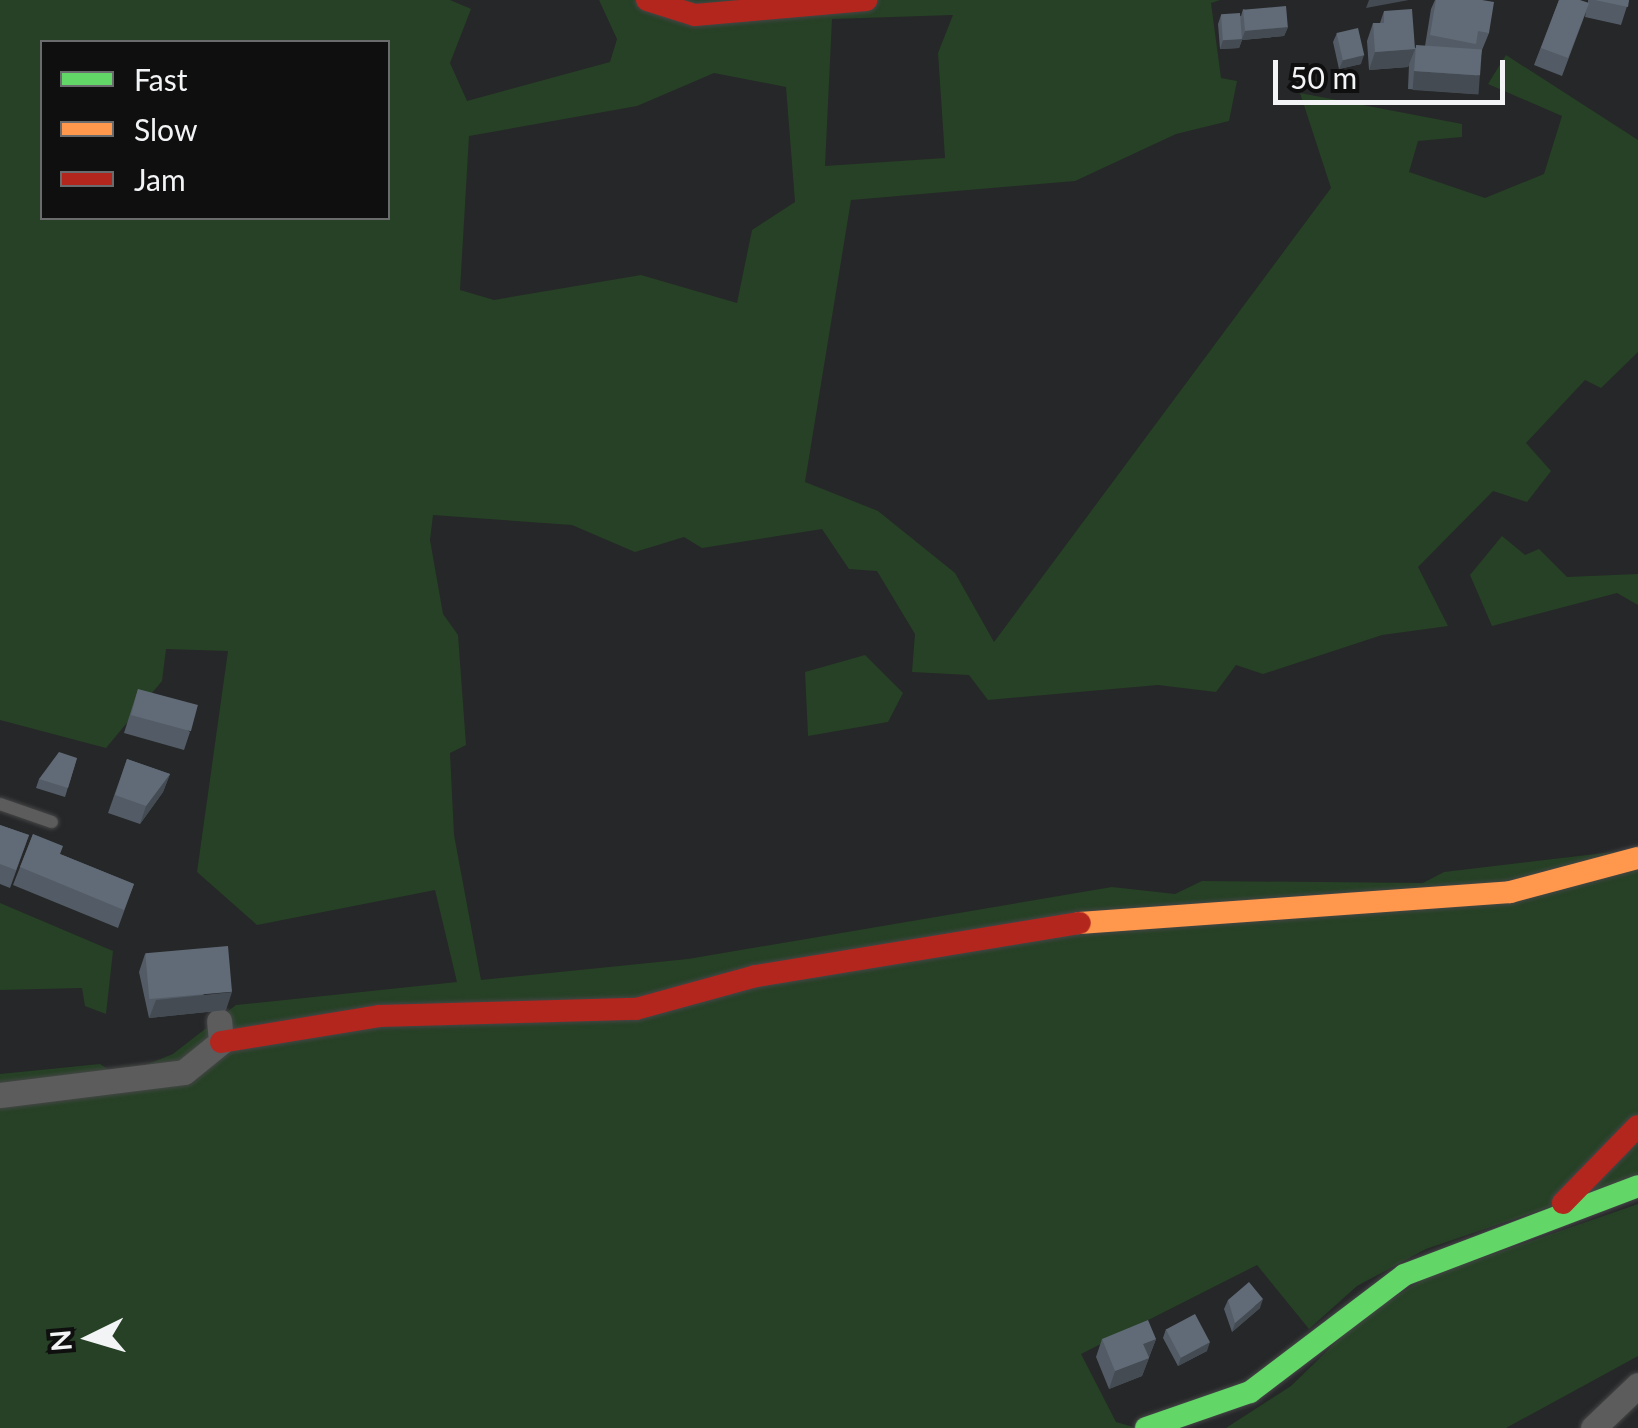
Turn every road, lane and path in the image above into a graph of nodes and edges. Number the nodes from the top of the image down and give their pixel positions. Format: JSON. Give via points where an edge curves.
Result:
{"nodes":[{"id":1,"x":648,"y":0,"type":"edge"},
{"id":2,"x":866,"y":0,"type":"edge"},
{"id":3,"x":0,"y":804,"type":"edge"},
{"id":4,"x":52,"y":822,"type":"dead end"},
{"id":5,"x":1638,"y":858,"type":"edge"},
{"id":6,"x":220,"y":1031,"type":"joint"},
{"id":7,"x":0,"y":1095,"type":"edge"},
{"id":8,"x":1638,"y":1126,"type":"edge"},
{"id":9,"x":1638,"y":1186,"type":"edge"},
{"id":10,"x":1534,"y":1223,"type":"junction"},
{"id":11,"x":1638,"y":1385,"type":"edge"},
{"id":12,"x":1146,"y":1428,"type":"edge"},
{"id":13,"x":1594,"y":1428,"type":"edge"}],
"edges":[{"from":1,"to":2,"type":"street","via":[[696,15]]},
{"from":3,"to":4,"type":"lane"},
{"from":5,"to":6,"type":"street","via":[[1510,892],[1152,913],[1032,930],[756,976],[636,1009],[380,1016]]},
{"from":6,"to":7,"type":"street","via":[[184,1072]]},
{"from":8,"to":10,"type":"street","via":[[1583,1189]]},
{"from":9,"to":10,"type":"street"},
{"from":10,"to":12,"type":"street","via":[[1379,1289],[1229,1403]]},
{"from":11,"to":13,"type":"street"}]}
